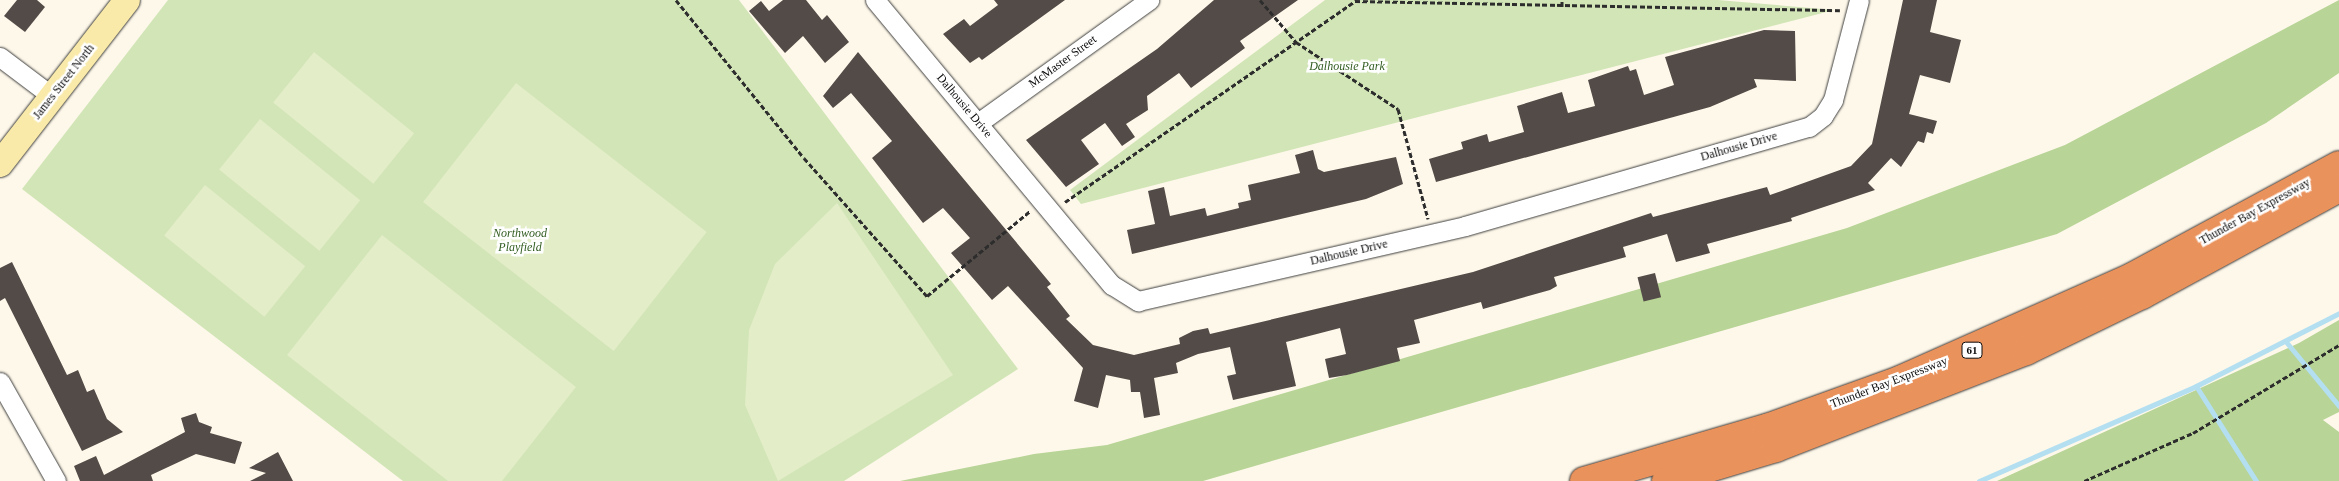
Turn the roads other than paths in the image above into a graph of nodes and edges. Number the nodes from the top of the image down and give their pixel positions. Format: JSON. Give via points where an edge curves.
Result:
{"nodes":[{"id":1,"x":127,"y":0,"type":"edge"},
{"id":2,"x":876,"y":0,"type":"edge"},
{"id":3,"x":1149,"y":0,"type":"edge"},
{"id":4,"x":1858,"y":5,"type":"edge"},
{"id":5,"x":0,"y":57,"type":"edge"},
{"id":6,"x":52,"y":97,"type":"junction"},
{"id":7,"x":978,"y":123,"type":"junction"},
{"id":8,"x":0,"y":164,"type":"edge"},
{"id":9,"x":2339,"y":165,"type":"edge"},
{"id":10,"x":2339,"y":188,"type":"edge"},
{"id":11,"x":0,"y":382,"type":"edge"},
{"id":12,"x":56,"y":481,"type":"edge"},
{"id":13,"x":1584,"y":481,"type":"edge"},
{"id":14,"x":1666,"y":481,"type":"edge"}],
"edges":[{"from":1,"to":6,"type":"street","name":"James Street North"},
{"from":2,"to":7,"type":"street","name":"Dalhousie Drive"},
{"from":3,"to":7,"type":"street","name":"McMaster Street"},
{"from":4,"to":7,"type":"street","name":"Dalhousie Drive","via":[[1833,100],[1809,127],[1431,234],[1138,301],[1120,294]]},
{"from":5,"to":6,"type":"street"},
{"from":6,"to":8,"type":"street","name":"James Street North"},
{"from":9,"to":13,"type":"highway","name":"Thunder Bay Expressway","number":"61","via":[[2132,278],[1900,380],[1767,428]]},
{"from":10,"to":14,"type":"highway","name":"Thunder Bay Expressway","number":"61","via":[[2185,272],[2026,351],[1776,448]]},
{"from":11,"to":12,"type":"street"}]}
